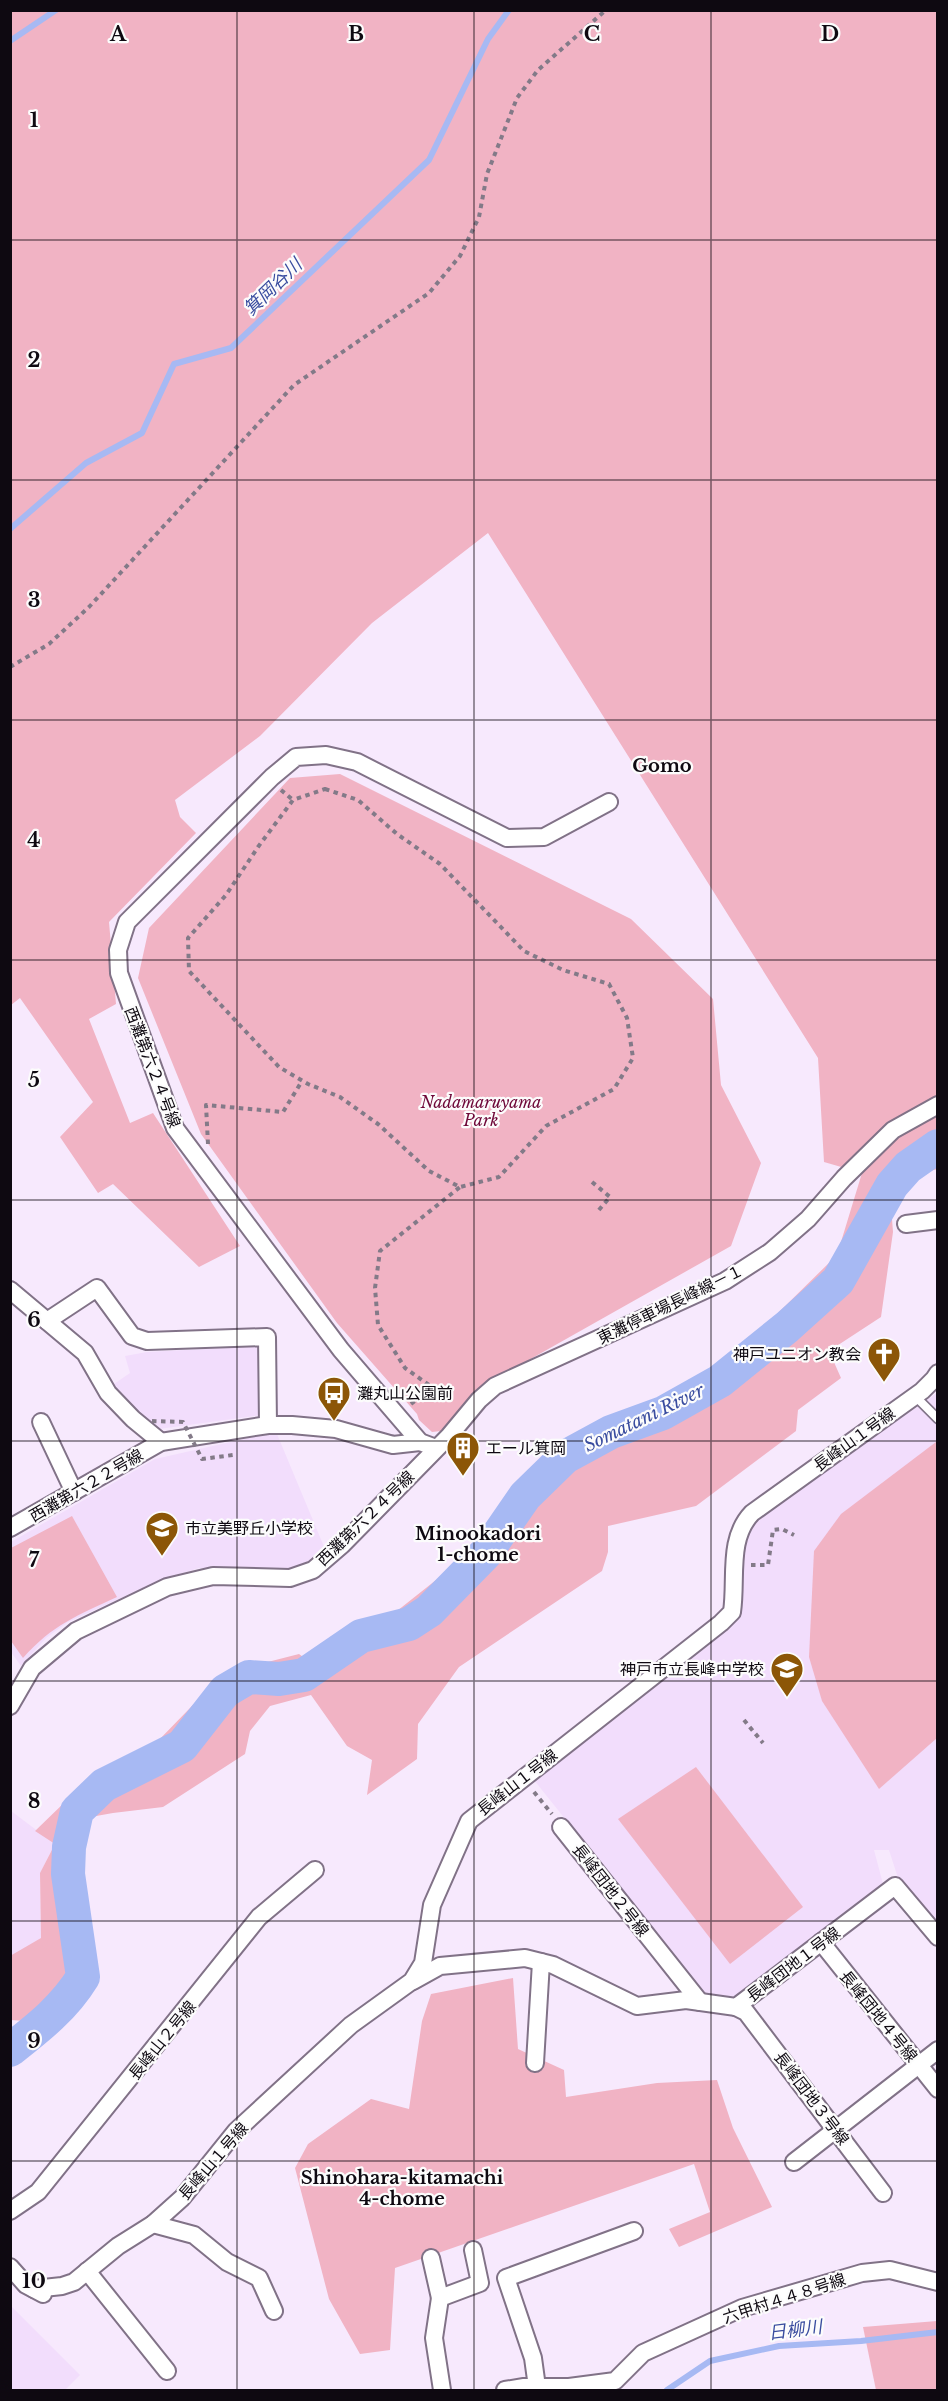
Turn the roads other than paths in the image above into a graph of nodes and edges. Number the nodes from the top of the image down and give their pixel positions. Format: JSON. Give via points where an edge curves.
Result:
{"nodes":[{"id":1,"x":609,"y":802,"type":"dead end"},
{"id":2,"x":938,"y":1105,"type":"edge"},
{"id":3,"x":938,"y":1220,"type":"edge"},
{"id":4,"x":906,"y":1224,"type":"dead end"},
{"id":5,"x":10,"y":1290,"type":"edge"},
{"id":6,"x":47,"y":1321,"type":"junction"},
{"id":7,"x":938,"y":1373,"type":"edge"},
{"id":8,"x":495,"y":1386,"type":"joint"},
{"id":9,"x":915,"y":1396,"type":"junction"},
{"id":10,"x":938,"y":1419,"type":"edge"},
{"id":11,"x":41,"y":1422,"type":"dead end"},
{"id":12,"x":268,"y":1425,"type":"junction"},
{"id":13,"x":161,"y":1442,"type":"junction"},
{"id":14,"x":428,"y":1445,"type":"junction"},
{"id":15,"x":74,"y":1492,"type":"junction"},
{"id":16,"x":10,"y":1528,"type":"edge"},
{"id":17,"x":10,"y":1706,"type":"edge"},
{"id":18,"x":561,"y":1827,"type":"road end"},
{"id":19,"x":315,"y":1870,"type":"dead end"},
{"id":20,"x":938,"y":1937,"type":"edge"},
{"id":21,"x":821,"y":1942,"type":"junction"},
{"id":22,"x":541,"y":1962,"type":"junction"},
{"id":23,"x":412,"y":1981,"type":"junction"},
{"id":24,"x":700,"y":2002,"type":"junction"},
{"id":25,"x":736,"y":2007,"type":"junction"},
{"id":26,"x":938,"y":2050,"type":"edge"},
{"id":27,"x":534,"y":2063,"type":"dead end"},
{"id":28,"x":918,"y":2064,"type":"junction"},
{"id":29,"x":938,"y":2089,"type":"edge"},
{"id":30,"x":836,"y":2129,"type":"junction"},
{"id":31,"x":794,"y":2162,"type":"dead end"},
{"id":32,"x":883,"y":2193,"type":"dead end"},
{"id":33,"x":10,"y":2211,"type":"edge"},
{"id":34,"x":153,"y":2224,"type":"junction"},
{"id":35,"x":634,"y":2231,"type":"dead end"},
{"id":36,"x":473,"y":2250,"type":"dead end"},
{"id":37,"x":431,"y":2258,"type":"dead end"},
{"id":38,"x":10,"y":2267,"type":"edge"},
{"id":39,"x":91,"y":2276,"type":"junction"},
{"id":40,"x":938,"y":2282,"type":"edge"},
{"id":41,"x":440,"y":2298,"type":"junction"},
{"id":42,"x":274,"y":2311,"type":"dead end"},
{"id":43,"x":167,"y":2371,"type":"dead end"},
{"id":44,"x":537,"y":2387,"type":"junction"},
{"id":45,"x":442,"y":2391,"type":"edge"},
{"id":46,"x":505,"y":2391,"type":"edge"}],
"edges":[{"from":1,"to":14,"type":"street","name":"西灘第六２４号線","via":[[544,837],[507,838],[357,762],[326,755],[296,757],[127,922],[118,950],[118,973],[175,1128],[341,1350]]},
{"from":2,"to":8,"type":"street","name":"東灘停車場長峰線－１","via":[[893,1130],[808,1219],[743,1270]]},
{"from":3,"to":4,"type":"street"},
{"from":5,"to":6,"type":"street"},
{"from":6,"to":12,"type":"street","via":[[97,1288],[132,1336],[147,1341],[267,1337]]},
{"from":6,"to":13,"type":"street","via":[[85,1353],[108,1393]]},
{"from":7,"to":9,"type":"street","name":"長峰山１号線"},
{"from":8,"to":14,"type":"street","name":"西灘第六２４号線"},
{"from":9,"to":10,"type":"lane"},
{"from":9,"to":23,"type":"street","name":"長峰山１号線","via":[[743,1522],[735,1544],[732,1612],[721,1623],[476,1813],[464,1829],[432,1905],[423,1963]]},
{"from":11,"to":15,"type":"street"},
{"from":12,"to":13,"type":"street"},
{"from":12,"to":14,"type":"street","via":[[336,1429],[393,1444]]},
{"from":13,"to":15,"type":"street","name":"西灘第六２２号線"},
{"from":14,"to":17,"type":"street","name":"西灘第六２４号線","via":[[342,1545],[313,1570],[290,1578],[213,1576],[166,1587],[76,1631],[32,1668]]},
{"from":15,"to":16,"type":"street","name":"西灘第六２２号線"},
{"from":18,"to":24,"type":"street","name":"長峰団地２号線"},
{"from":19,"to":33,"type":"street","name":"長峰山２号線","via":[[259,1917],[38,2192]]},
{"from":20,"to":21,"type":"street","name":"長峰団地１号線","via":[[895,1886]]},
{"from":21,"to":25,"type":"street","name":"長峰団地１号線"},
{"from":21,"to":28,"type":"street","name":"長峰団地４号線"},
{"from":22,"to":23,"type":"street","name":"長峰団地１号線","via":[[525,1958],[440,1966]]},
{"from":22,"to":24,"type":"street","name":"長峰団地１号線","via":[[637,2006]]},
{"from":22,"to":27,"type":"street"},
{"from":23,"to":34,"type":"street","name":"長峰山１号線","via":[[351,2025],[236,2131],[182,2198]]},
{"from":24,"to":25,"type":"street","name":"長峰団地１号線"},
{"from":25,"to":30,"type":"street","name":"長峰団地３号線","via":[[746,2012]]},
{"from":26,"to":28,"type":"street"},
{"from":28,"to":29,"type":"street","name":"長峰団地４号線"},
{"from":28,"to":30,"type":"street"},
{"from":30,"to":31,"type":"street"},
{"from":30,"to":32,"type":"street","name":"長峰団地３号線"},
{"from":34,"to":39,"type":"street","name":"長峰山１号線","via":[[118,2246]]},
{"from":34,"to":42,"type":"street","via":[[194,2235],[227,2262],[259,2278]]},
{"from":35,"to":44,"type":"street","via":[[506,2278],[533,2358]]},
{"from":36,"to":41,"type":"street","via":[[480,2283]]},
{"from":37,"to":41,"type":"street"},
{"from":38,"to":39,"type":"street","name":"長峰山１号線","via":[[34,2289],[62,2286]]},
{"from":39,"to":43,"type":"street"},
{"from":40,"to":44,"type":"street","name":"六甲村４４８号線","via":[[890,2270],[862,2273],[742,2308],[643,2352],[615,2380]]},
{"from":41,"to":45,"type":"street","via":[[434,2338]]},
{"from":44,"to":46,"type":"street","name":"六甲村４４８号線"}]}
